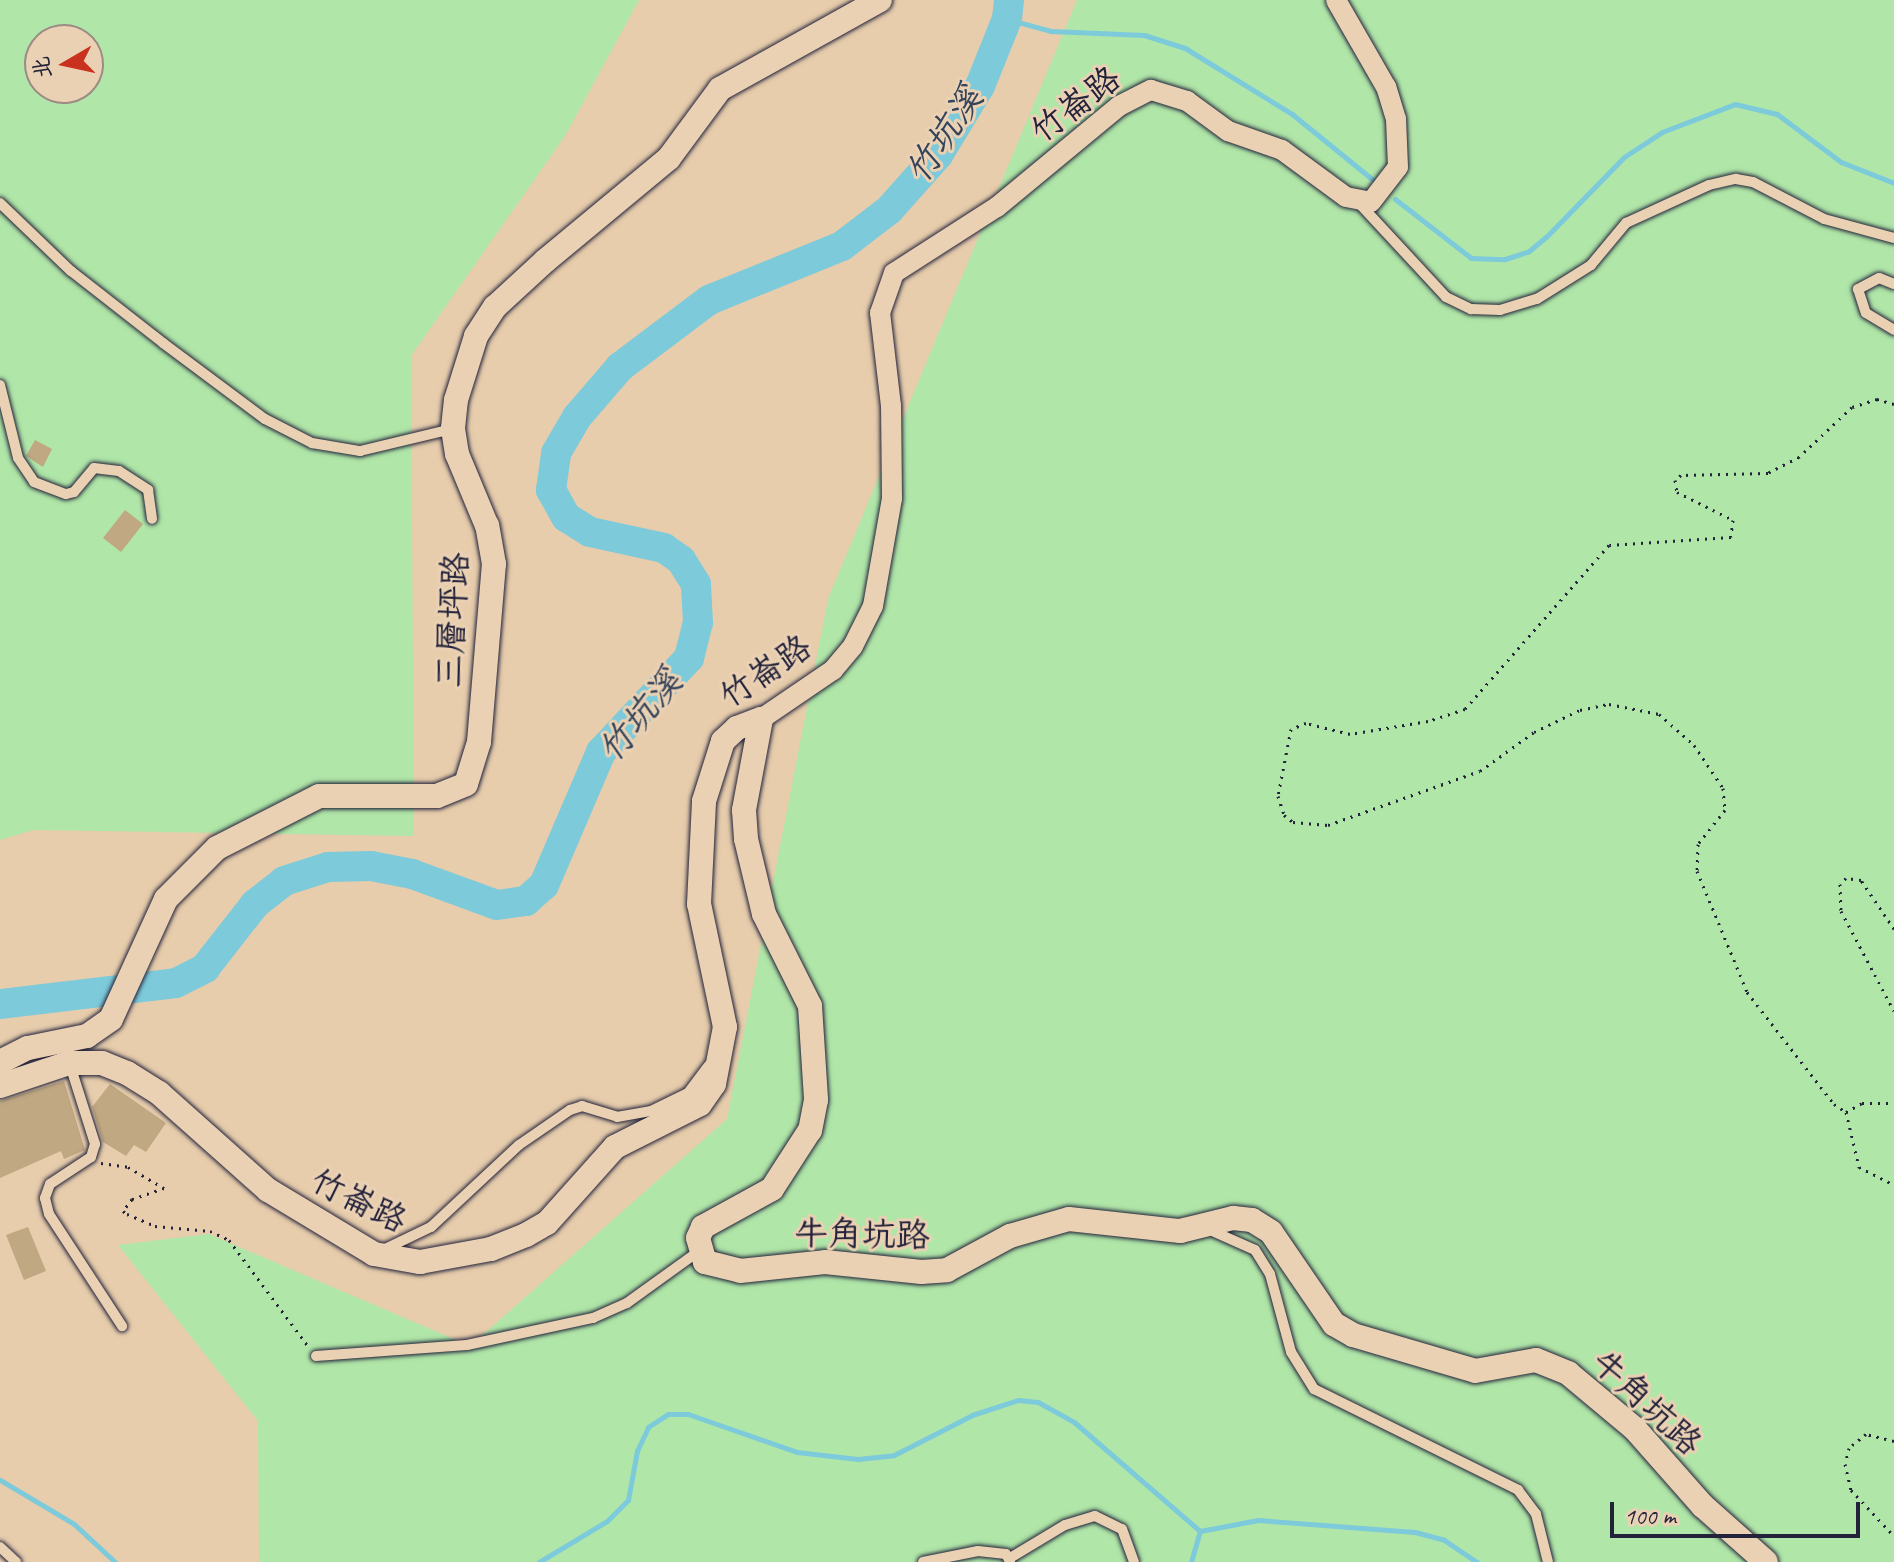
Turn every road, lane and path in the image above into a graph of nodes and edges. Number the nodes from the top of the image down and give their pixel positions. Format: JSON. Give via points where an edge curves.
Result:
{"nodes":[{"id":1,"x":880,"y":0,"type":"edge"},
{"id":2,"x":1336,"y":0,"type":"edge"},
{"id":3,"x":1358,"y":202,"type":"junction"},
{"id":4,"x":0,"y":203,"type":"edge"},
{"id":5,"x":1894,"y":238,"type":"edge"},
{"id":6,"x":1894,"y":284,"type":"edge"},
{"id":7,"x":1894,"y":330,"type":"edge"},
{"id":8,"x":0,"y":385,"type":"edge"},
{"id":9,"x":1894,"y":404,"type":"edge"},
{"id":10,"x":453,"y":428,"type":"junction"},
{"id":11,"x":152,"y":519,"type":"dead end"},
{"id":12,"x":761,"y":719,"type":"junction"},
{"id":13,"x":1894,"y":929,"type":"edge"},
{"id":14,"x":1894,"y":1011,"type":"edge"},
{"id":15,"x":722,"y":1017,"type":"junction"},
{"id":16,"x":0,"y":1062,"type":"edge"},
{"id":17,"x":69,"y":1063,"type":"junction"},
{"id":18,"x":0,"y":1086,"type":"edge"},
{"id":19,"x":1894,"y":1103,"type":"edge"},
{"id":20,"x":1846,"y":1112,"type":"junction"},
{"id":21,"x":91,"y":1157,"type":"junction"},
{"id":22,"x":1894,"y":1185,"type":"edge"},
{"id":23,"x":1204,"y":1228,"type":"junction"},
{"id":24,"x":699,"y":1251,"type":"junction"},
{"id":25,"x":374,"y":1254,"type":"junction"},
{"id":26,"x":122,"y":1326,"type":"dead end"},
{"id":27,"x":316,"y":1356,"type":"joint"},
{"id":28,"x":1894,"y":1441,"type":"edge"},
{"id":29,"x":1894,"y":1536,"type":"edge"},
{"id":30,"x":0,"y":1547,"type":"edge"},
{"id":31,"x":1010,"y":1560,"type":"edge"},
{"id":32,"x":16,"y":1562,"type":"edge"},
{"id":33,"x":923,"y":1562,"type":"edge"},
{"id":34,"x":1134,"y":1562,"type":"edge"},
{"id":35,"x":1548,"y":1562,"type":"edge"},
{"id":36,"x":1766,"y":1562,"type":"edge"}],
"edges":[{"from":1,"to":10,"type":"street","name":"三層坪路","via":[[720,89],[656,172],[495,307],[476,336]]},
{"from":2,"to":3,"type":"street","via":[[1386,87],[1399,142],[1398,167],[1379,196]]},
{"from":3,"to":5,"type":"lane","via":[[1446,297],[1471,309],[1500,310],[1537,299],[1591,265],[1626,223],[1709,185],[1736,179],[1753,182],[1824,219]]},
{"from":3,"to":12,"type":"street","name":"竹崙路","via":[[1282,150],[1228,131],[1187,101],[1151,90],[1107,115],[997,207],[908,259],[894,273],[880,313],[891,406],[892,498],[873,606],[853,646],[833,670]]},
{"from":4,"to":10,"type":"lane","via":[[71,271],[163,343],[265,419],[312,443],[360,451]]},
{"from":6,"to":7,"type":"lane","via":[[1879,278],[1858,289],[1866,313]]},
{"from":8,"to":11,"type":"lane","via":[[18,458],[34,482],[66,494],[94,468],[119,471],[148,490]]},
{"from":9,"to":20,"type":"path","via":[[1877,399],[1852,407],[1799,457],[1768,473],[1681,475],[1675,480],[1677,492],[1733,520],[1731,537],[1609,545],[1465,709],[1350,734],[1306,723],[1291,729],[1278,796],[1293,822],[1328,825],[1480,771],[1534,732],[1580,710],[1609,704],[1659,714],[1694,745],[1723,788],[1725,810],[1695,855],[1728,956],[1763,1016],[1822,1092]]},
{"from":10,"to":16,"type":"street","name":"三層坪路","via":[[457,454],[487,526],[494,564],[479,742],[466,784],[437,796],[335,794],[300,803],[217,848],[166,899],[111,1019],[87,1036],[28,1048]]},
{"from":12,"to":15,"type":"street","name":"竹崙路","via":[[737,728],[723,741],[704,801],[699,904]]},
{"from":12,"to":24,"type":"street","name":"牛角坑路","via":[[744,810],[746,839],[764,914],[810,1006],[816,1100],[810,1130],[772,1189],[703,1227]]},
{"from":13,"to":14,"type":"path","via":[[1861,880],[1846,878],[1840,884],[1841,911],[1851,935]]},
{"from":15,"to":25,"type":"lane","via":[[708,1067],[688,1093],[632,1116],[576,1107],[519,1145],[431,1227]]},
{"from":15,"to":25,"type":"street","name":"竹崙路","via":[[723,1053],[714,1084],[700,1104],[615,1147],[547,1223],[491,1249],[420,1262]]},
{"from":17,"to":18,"type":"street","name":"竹崙路"},
{"from":17,"to":21,"type":"lane","via":[[95,1144]]},
{"from":17,"to":25,"type":"street","name":"竹崙路","via":[[102,1063],[159,1093],[268,1190]]},
{"from":19,"to":20,"type":"path","via":[[1862,1103]]},
{"from":20,"to":22,"type":"path","via":[[1859,1167]]},
{"from":21,"to":26,"type":"lane","via":[[50,1184],[45,1198],[49,1214]]},
{"from":21,"to":27,"type":"path","via":[[112,1167],[128,1167],[164,1188],[132,1199],[123,1211],[127,1214],[155,1226],[210,1231],[229,1240]]},
{"from":23,"to":24,"type":"street","name":"牛角坑路","via":[[1180,1231],[1069,1219],[1010,1236],[947,1270],[921,1272],[825,1262],[717,1269]]},
{"from":23,"to":35,"type":"lane","via":[[1255,1250],[1270,1274],[1296,1362],[1314,1389],[1518,1490],[1536,1514]]},
{"from":23,"to":36,"type":"street","name":"牛角坑路","via":[[1233,1218],[1252,1220],[1271,1232],[1334,1324],[1353,1335],[1475,1371],[1551,1362],[1635,1429],[1703,1506]]},
{"from":24,"to":27,"type":"lane","via":[[627,1303],[578,1322],[467,1345]]},
{"from":28,"to":29,"type":"path","via":[[1866,1434],[1849,1448],[1845,1464],[1851,1490]]},
{"from":30,"to":32,"type":"lane"},
{"from":31,"to":33,"type":"lane","via":[[998,1552],[965,1551]]},
{"from":31,"to":34,"type":"lane","via":[[1065,1525],[1095,1516],[1122,1529]]}]}
